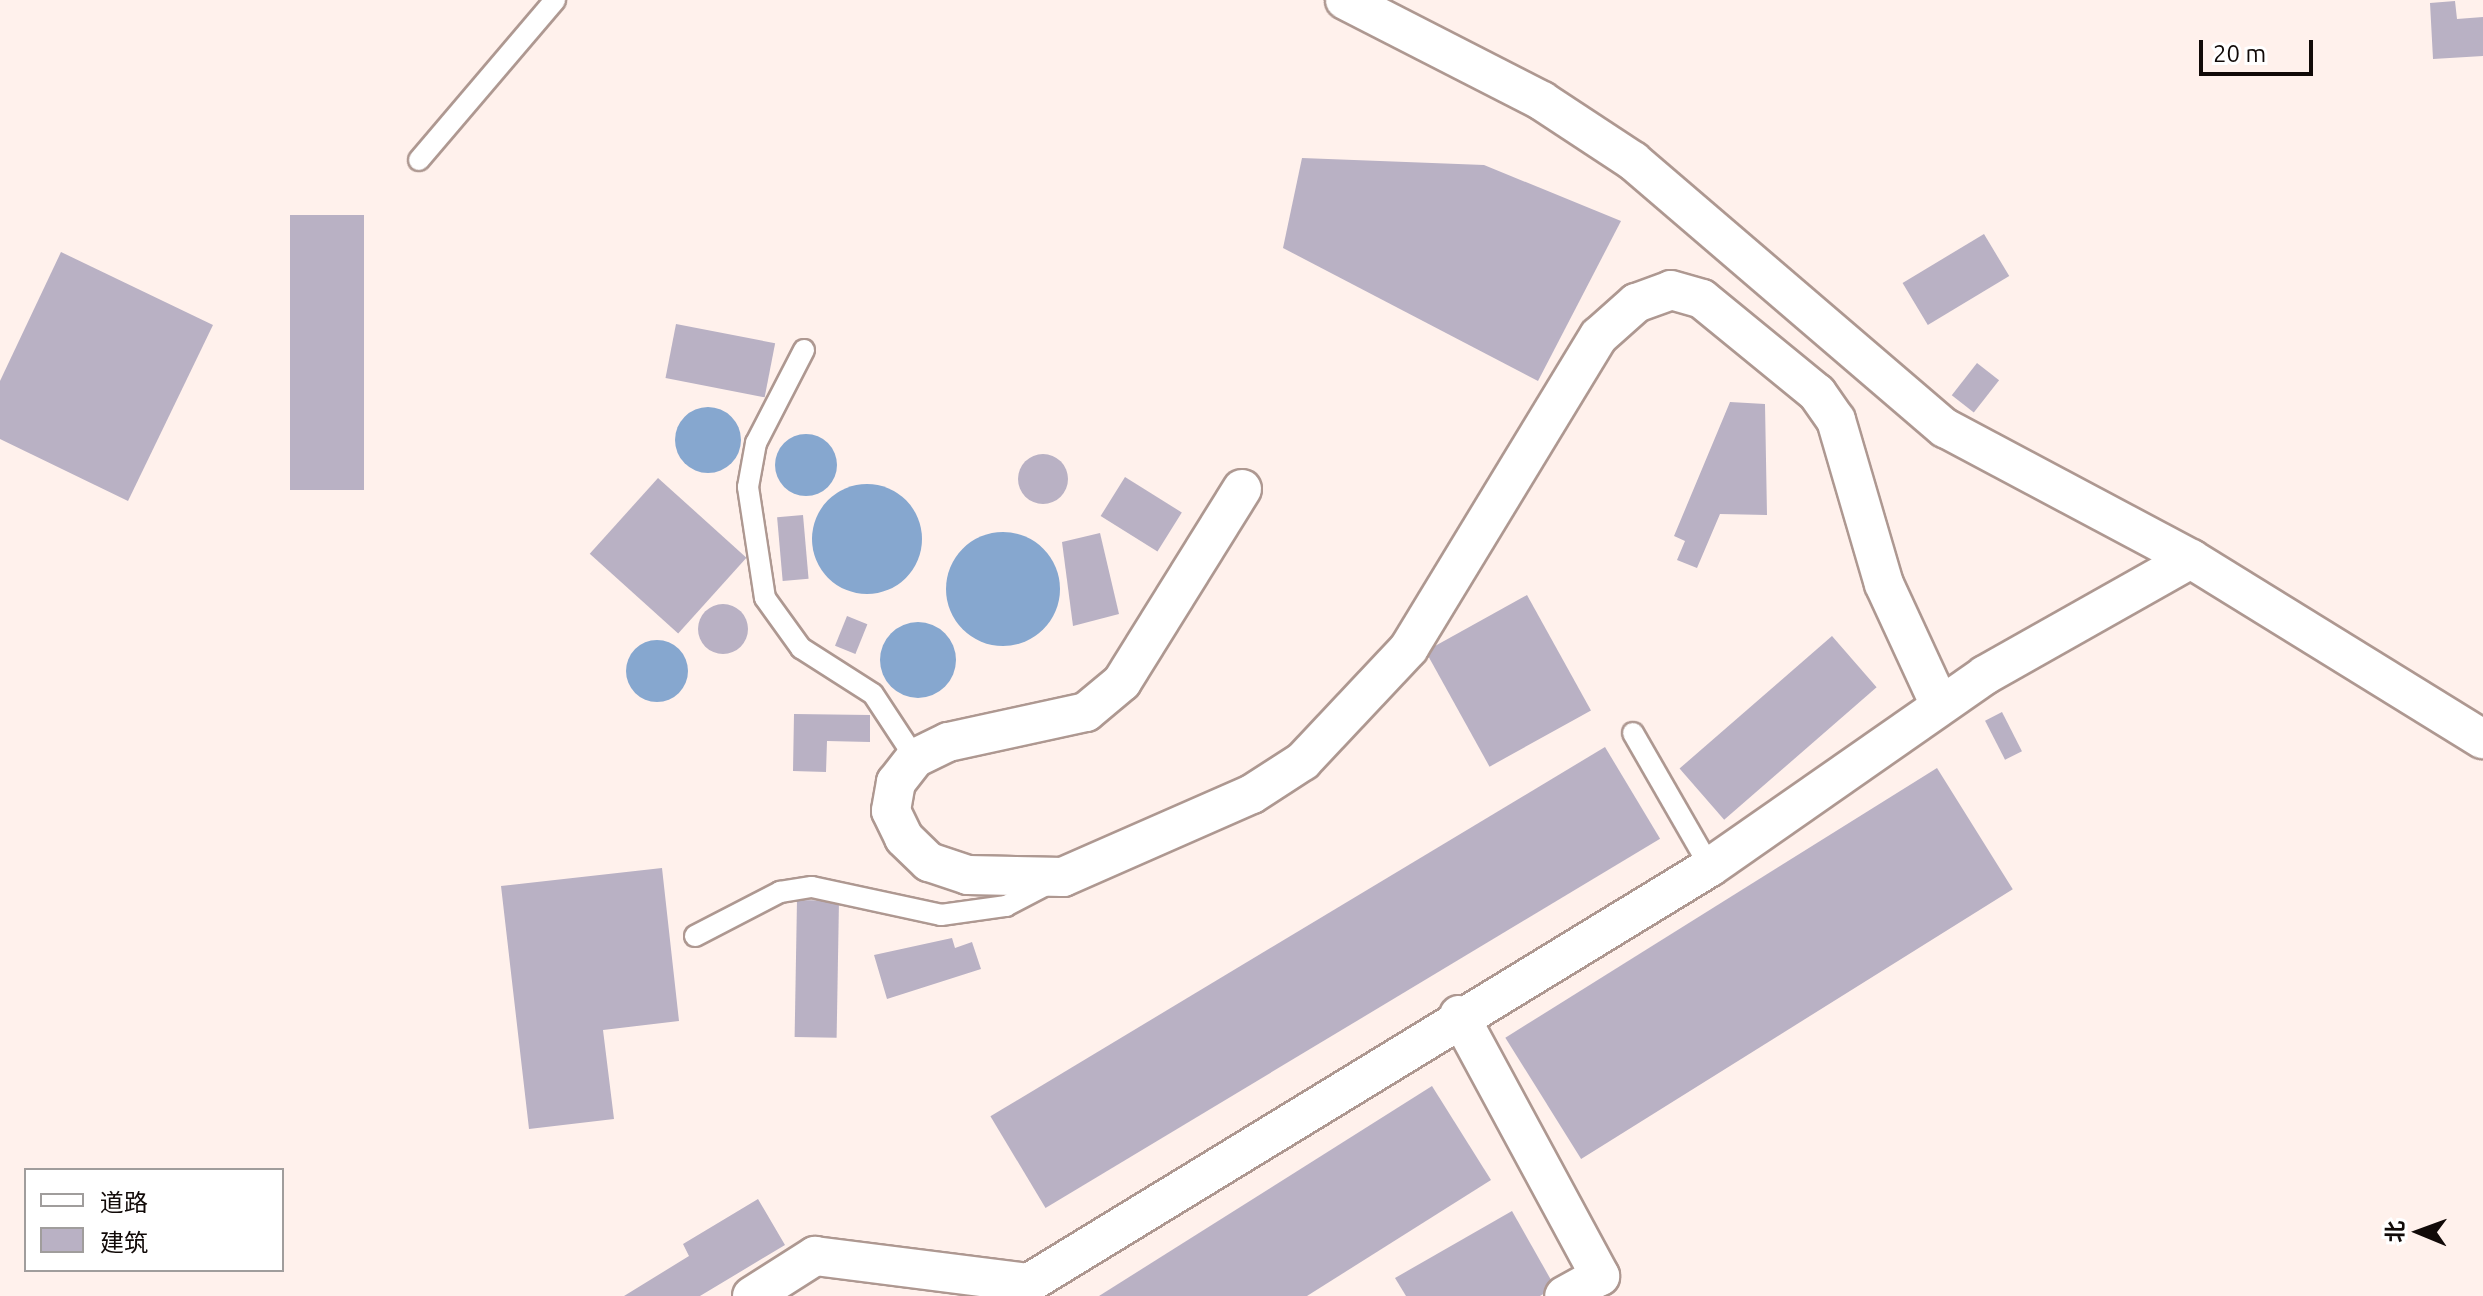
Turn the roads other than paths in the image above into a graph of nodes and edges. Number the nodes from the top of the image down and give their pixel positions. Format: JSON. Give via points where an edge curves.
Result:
{"nodes":[{"id":1,"x":555,"y":0,"type":"edge"},
{"id":2,"x":1345,"y":0,"type":"edge"},
{"id":3,"x":419,"y":160,"type":"dead end"},
{"id":4,"x":804,"y":350,"type":"dead end"},
{"id":5,"x":1242,"y":489,"type":"dead end"},
{"id":6,"x":2191,"y":559,"type":"junction"},
{"id":7,"x":1940,"y":705,"type":"junction"},
{"id":8,"x":1633,"y":733,"type":"dead end"},
{"id":9,"x":2483,"y":739,"type":"edge"},
{"id":10,"x":915,"y":758,"type":"junction"},
{"id":11,"x":1710,"y":867,"type":"junction"},
{"id":12,"x":1063,"y":877,"type":"junction"},
{"id":13,"x":695,"y":936,"type":"dead end"},
{"id":14,"x":1459,"y":1015,"type":"junction"},
{"id":15,"x":752,"y":1296,"type":"edge"},
{"id":16,"x":1564,"y":1296,"type":"edge"}],
"edges":[{"from":1,"to":3,"type":"lane"},
{"from":2,"to":6,"type":"street","via":[[1542,101],[1633,161],[1945,428]]},
{"from":4,"to":10,"type":"lane","via":[[756,443],[748,487],[765,598],[801,648],[873,694]]},
{"from":5,"to":10,"type":"street","via":[[1122,682],[1086,712],[948,742]]},
{"from":6,"to":7,"type":"street"},
{"from":6,"to":9,"type":"street"},
{"from":7,"to":11,"type":"street"},
{"from":7,"to":12,"type":"street","via":[[1884,584],[1836,420],[1817,393],[1702,299],[1671,290],[1636,303],[1599,336],[1409,648],[1303,761],[1252,794]]},
{"from":8,"to":11,"type":"lane"},
{"from":10,"to":12,"type":"street","via":[[896,782],[891,811],[904,838],[929,862],[968,875]]},
{"from":11,"to":14,"type":"street"},
{"from":12,"to":13,"type":"lane","via":[[975,914],[941,915],[843,890],[802,889]]},
{"from":14,"to":15,"type":"street","via":[[1029,1283],[815,1256]]},
{"from":14,"to":16,"type":"street","via":[[1600,1276]]}]}
